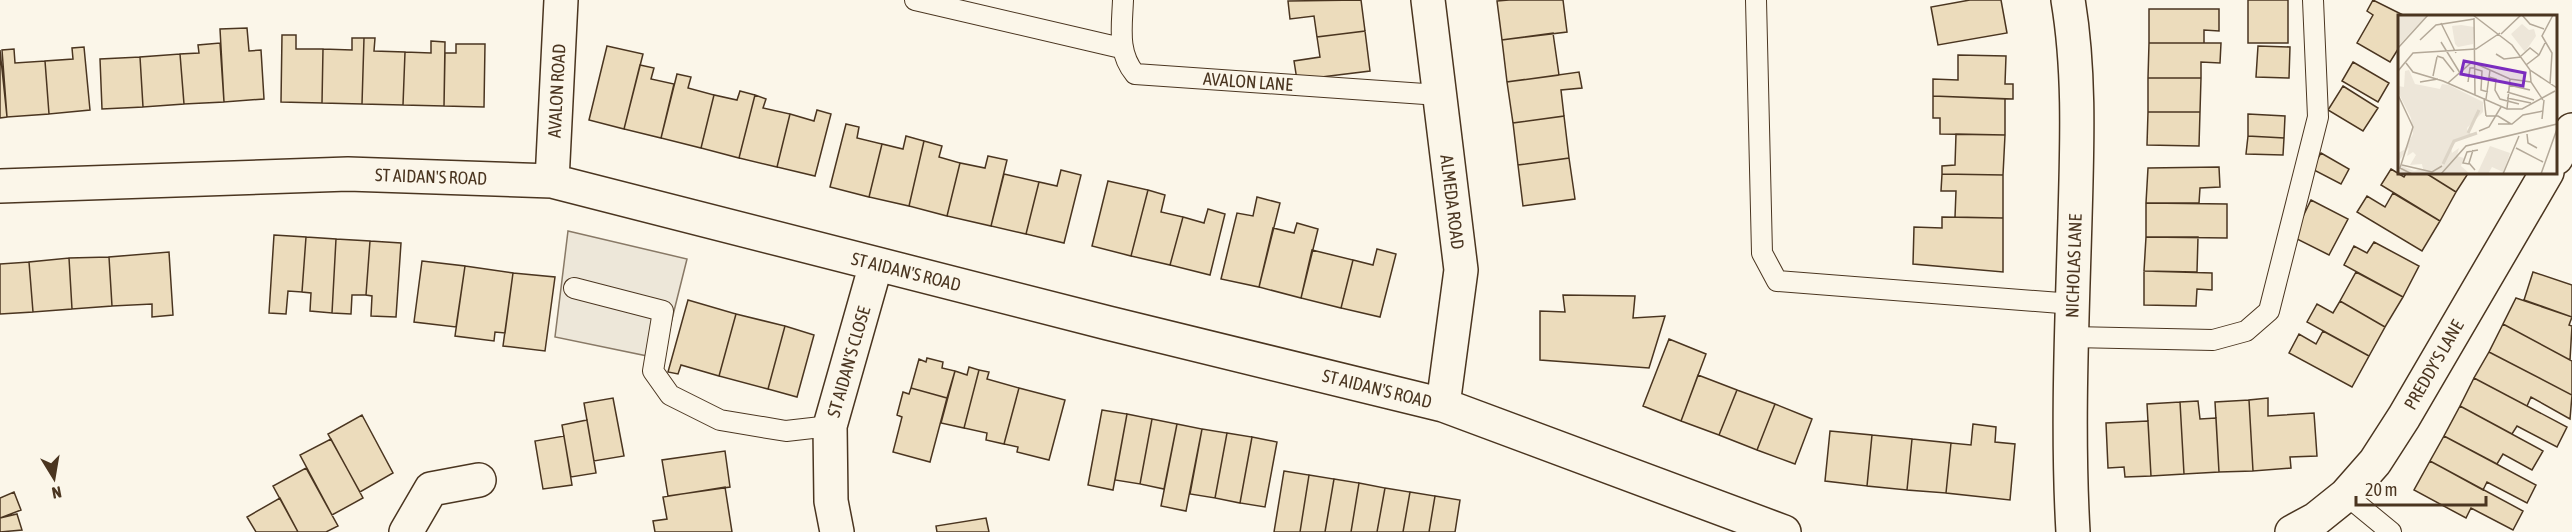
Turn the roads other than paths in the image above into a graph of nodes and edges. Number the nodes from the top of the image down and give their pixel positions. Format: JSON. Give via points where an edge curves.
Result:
{"nodes":[{"id":1,"x":561,"y":0,"type":"edge"},
{"id":2,"x":915,"y":0,"type":"edge"},
{"id":3,"x":1123,"y":0,"type":"edge"},
{"id":4,"x":1428,"y":0,"type":"edge"},
{"id":5,"x":1756,"y":0,"type":"edge"},
{"id":6,"x":2068,"y":0,"type":"edge"},
{"id":7,"x":2313,"y":0,"type":"edge"},
{"id":8,"x":1121,"y":48,"type":"junction"},
{"id":9,"x":1439,"y":95,"type":"junction"},
{"id":10,"x":2572,"y":130,"type":"edge"},
{"id":11,"x":2557,"y":156,"type":"edge"},
{"id":12,"x":2546,"y":174,"type":"edge"},
{"id":13,"x":552,"y":182,"type":"junction"},
{"id":14,"x":0,"y":186,"type":"edge"},
{"id":15,"x":876,"y":264,"type":"junction"},
{"id":16,"x":574,"y":288,"type":"dead end"},
{"id":17,"x":2073,"y":304,"type":"junction"},
{"id":18,"x":2072,"y":336,"type":"junction"},
{"id":19,"x":1443,"y":405,"type":"junction"},
{"id":20,"x":830,"y":426,"type":"junction"},
{"id":21,"x":479,"y":480,"type":"dead end"},
{"id":22,"x":2346,"y":495,"type":"junction"},
{"id":23,"x":406,"y":532,"type":"edge"},
{"id":24,"x":837,"y":532,"type":"edge"},
{"id":25,"x":1784,"y":532,"type":"edge"},
{"id":26,"x":2073,"y":532,"type":"edge"},
{"id":27,"x":2292,"y":532,"type":"edge"},
{"id":28,"x":2391,"y":532,"type":"edge"}],
"edges":[{"from":1,"to":13,"type":"street","name":"AVALON ROAD"},
{"from":2,"to":8,"type":"lane"},
{"from":3,"to":8,"type":"lane"},
{"from":4,"to":9,"type":"street","name":"ALMEDA ROAD"},
{"from":5,"to":17,"type":"lane","via":[[1761,253],[1777,281]]},
{"from":6,"to":17,"type":"street","name":"NICHOLAS LANE","via":[[2073,30],[2077,158]]},
{"from":7,"to":18,"type":"lane","via":[[2318,117],[2269,311],[2246,331],[2213,340]]},
{"from":8,"to":9,"type":"lane","name":"AVALON LANE","via":[[1126,64],[1135,74]]},
{"from":9,"to":19,"type":"street","name":"ALMEDA ROAD","via":[[1461,270]]},
{"from":10,"to":11,"type":"street"},
{"from":12,"to":22,"type":"street","name":"PREDDY'S LANE","via":[[2404,417],[2375,462]]},
{"from":13,"to":14,"type":"street","name":"ST AIDAN'S ROAD","via":[[348,174]]},
{"from":13,"to":15,"type":"street","name":"ST AIDAN'S ROAD"},
{"from":15,"to":19,"type":"street","name":"ST AIDAN'S ROAD"},
{"from":15,"to":20,"type":"street","name":"ST AIDAN'S CLOSE"},
{"from":16,"to":20,"type":"lane","via":[[663,311],[653,371],[670,395],[720,420],[786,431]]},
{"from":17,"to":18,"type":"street","name":"NICHOLAS LANE"},
{"from":18,"to":26,"type":"street","name":"NICHOLAS LANE","via":[[2069,452]]},
{"from":19,"to":25,"type":"street","name":"ST AIDAN'S ROAD"},
{"from":20,"to":24,"type":"street","name":"ST AIDAN'S CLOSE","via":[[831,501]]},
{"from":21,"to":23,"type":"street","via":[[431,489]]},
{"from":22,"to":27,"type":"street","name":"PREDDY'S LANE"},
{"from":22,"to":28,"type":"lane"}]}
